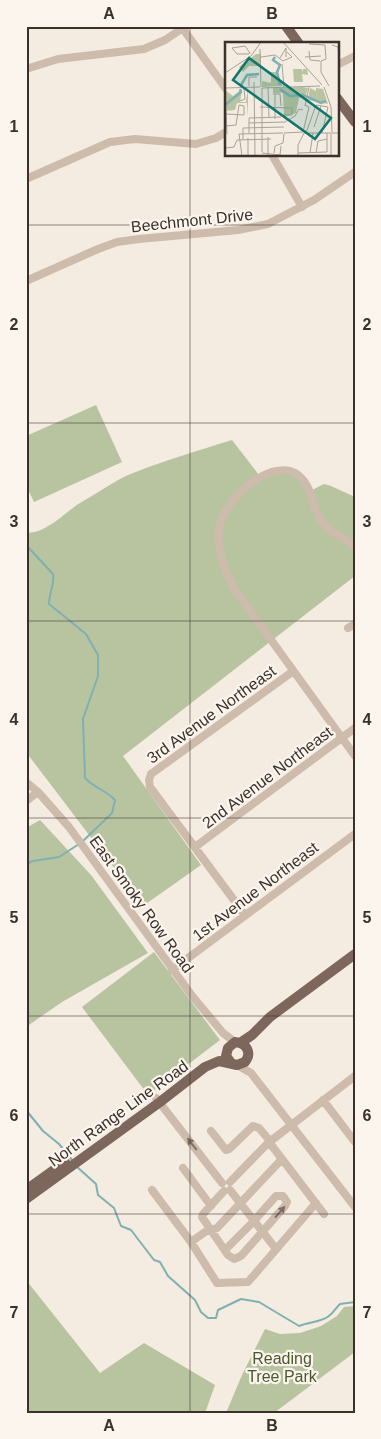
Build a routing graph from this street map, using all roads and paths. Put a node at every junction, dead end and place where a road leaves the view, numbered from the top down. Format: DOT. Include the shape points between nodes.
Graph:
graph roads {
  1 [pos="286,26"];
  2 [pos="183,27"];
  3 [pos="297,42"];
  4 [pos="355,56"];
  5 [pos="338,64"];
  6 [pos="26,69"];
  7 [pos="225,88"];
  8 [pos="338,99"];
  9 [pos="355,122"];
  10 [pos="225,133"];
  11 [pos="273,156"];
  12 [pos="355,172"];
  13 [pos="26,179"];
  14 [pos="302,207"];
  15 [pos="26,281"];
  16 [pos="355,547"];
  17 [pos="292,672"];
  18 [pos="355,728"];
  19 [pos="342,738"];
  20 [pos="355,756"];
  21 [pos="26,774"];
  22 [pos="26,782"];
  23 [pos="38,792"];
  24 [pos="26,801"];
  25 [pos="355,834"];
  26 [pos="195,847"];
  27 [pos="245,915"];
  28 [pos="355,954"];
  29 [pos="172,970"];
  30 [pos="252,1035"];
  31 [pos="232,1046"];
  32 [pos="248,1054"];
  33 [pos="234,1064"];
  34 [pos="251,1073"];
  35 [pos="355,1076"];
  36 [pos="158,1100"];
  37 [pos="323,1100"];
  38 [pos="291,1124"];
  39 [pos="211,1131"];
  40 [pos="270,1141"];
  41 [pos="355,1142"];
  42 [pos="282,1159"];
  43 [pos="183,1168"];
  44 [pos="61,1169"];
  45 [pos="226,1186"];
  46 [pos="26,1190"];
  47 [pos="152,1190"];
  48 [pos="26,1199"];
  49 [pos="316,1203"];
  50 [pos="240,1204"];
  51 [pos="211,1206"];
  52 [pos="355,1207"];
  53 [pos="324,1214"];
  54 [pos="254,1221"];
  55 [pos="212,1231"];
  56 [pos="262,1233"];
  57 [pos="191,1242"];
  58 [pos="276,1249"];
  59 [pos="225,1250"];
  1 -- 3 [label="main road"];
  2 -- 6 [label="street" via="144,49 58,59"];
  2 -- 7 [label="street"];
  4 -- 5 [label="street"];
  8 -- 9 [label="main road"];
  10 -- 13 [label="street" via="196,144 135,139 110,142"];
  11 -- 14 [label="street"];
  12 -- 14 [label="street, Beechmont Drive"];
  14 -- 15 [label="street, Beechmont Drive" via="281,219 256,227 117,242"];
  16 -- 17 [label="street" via="347,539 328,530 319,519 306,483 294,473 276,471 260,478 229,504 220,524 223,568 234,590"];
  17 -- 19 [label="street"];
  17 -- 26 [label="street, 3rd Avenue Northeast" via="151,774 150,788"];
  18 -- 19 [label="street, 2nd Avenue Northeast"];
  19 -- 20 [label="street"];
  19 -- 26 [label="street, 2nd Avenue Northeast"];
  21 -- 23 [label="street, East Smoky Row Road"];
  22 -- 23 [label="street, East Smoky Row Road"];
  23 -- 24 [label="street"];
  23 -- 29 [label="street, East Smoky Row Road" via="69,827"];
  25 -- 27 [label="street, 1st Avenue Northeast"];
  26 -- 27 [label="street"];
  27 -- 29 [label="street, 1st Avenue Northeast"];
  28 -- 30 [label="main road, North Range Line Road" via="263,1022"];
  29 -- 31 [label="street, East Smoky Row Road"];
  30 -- 31 [label="main road, North Range Line Road"];
  30 -- 32 [label="main road, North Range Line Road"];
  31 -- 32 [label="main road" via="245,1045"];
  31 -- 33 [label="main road" via="226,1056"];
  31 -- 36 [label="main road, North Range Line Road" via="202,1064"];
  32 -- 33 [label="main road" via="242,1064"];
  32 -- 34 [label="street"];
  33 -- 34 [label="street"];
  33 -- 36 [label="main road, North Range Line Road" via="219,1062 210,1065"];
  34 -- 38 [label="street"];
  35 -- 37 [label="street"];
  36 -- 44 [label="main road, North Range Line Road"];
  45 -- 36 [label="street, one-way"];
  37 -- 38 [label="street"];
  37 -- 41 [label="street"];
  38 -- 40 [label="street"];
  38 -- 52 [label="street"];
  39 -- 40 [label="street" via="226,1150 254,1126"];
  40 -- 42 [label="street"];
  40 -- 45 [label="street"];
  42 -- 49 [label="street"];
  42 -- 50 [label="street"];
  43 -- 51 [label="street"];
  44 -- 46 [label="main road, North Range Line Road"];
  44 -- 48 [label="main road, North Range Line Road"];
  45 -- 50 [label="street"];
  45 -- 51 [label="street"];
  47 -- 57 [label="street"];
  49 -- 53 [label="street"];
  49 -- 58 [label="street"];
  50 -- 54 [label="street"];
  50 -- 55 [label="street"];
  51 -- 55 [label="street" via="202,1217"];
  54 -- 56 [label="street"];
  56 -- 54 [label="street, one-way" via="285,1206 285,1197 276,1196"];
  54 -- 59 [label="street"];
  55 -- 57 [label="street"];
  55 -- 59 [label="street"];
  56 -- 58 [label="street"];
  56 -- 59 [label="street" via="241,1256 234,1259"];
  57 -- 58 [label="street" via="217,1283 248,1282"];
}
